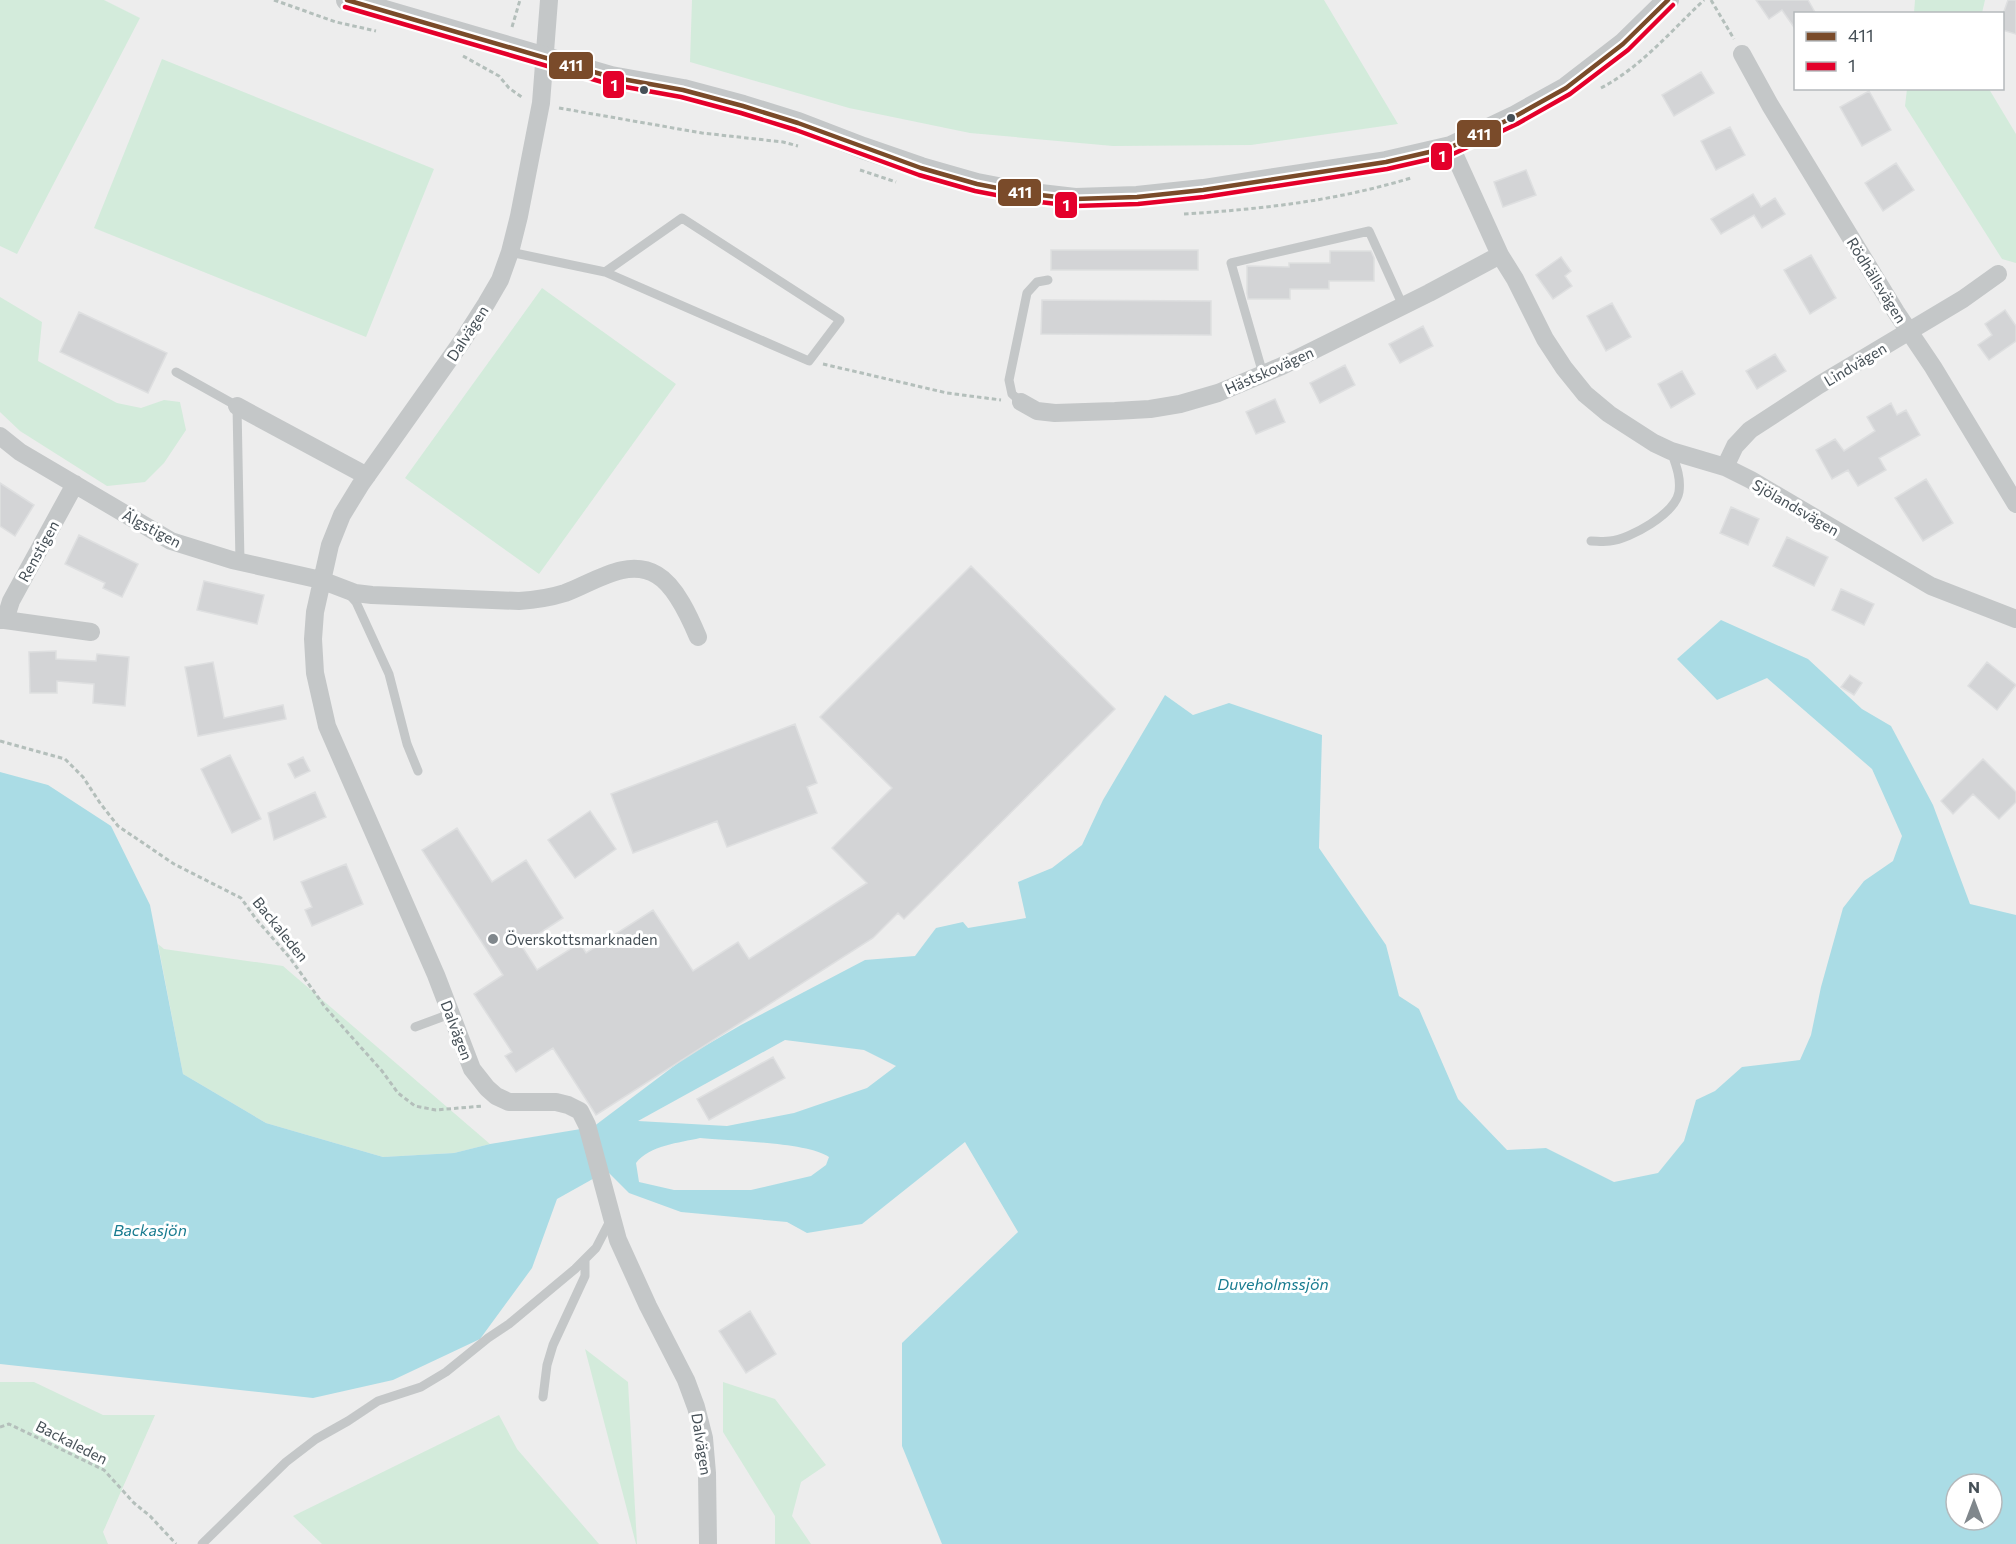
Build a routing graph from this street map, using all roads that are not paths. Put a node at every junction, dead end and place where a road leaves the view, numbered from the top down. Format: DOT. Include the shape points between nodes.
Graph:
graph roads {
  1 [pos="347,0"];
  2 [pos="549,0"];
  3 [pos="1668,0"];
  4 [pos="1742,54"];
  5 [pos="545,57"];
  6 [pos="1451,147"];
  7 [pos="510,252"];
  8 [pos="1500,255"];
  9 [pos="604,272"];
  10 [pos="1998,274"];
  11 [pos="1048,280"];
  12 [pos="1403,306"];
  13 [pos="1909,330"];
  14 [pos="176,372"];
  15 [pos="1263,374"];
  16 [pos="1021,402"];
  17 [pos="237,406"];
  18 [pos="0,436"];
  19 [pos="1671,451"];
  20 [pos="1725,467"];
  21 [pos="367,476"];
  22 [pos="75,484"];
  23 [pos="2016,504"];
  24 [pos="1591,541"];
  25 [pos="240,562"];
  26 [pos="321,580"];
  27 [pos="345,589"];
  28 [pos="2012,614"];
  29 [pos="2,620"];
  30 [pos="91,632"];
  31 [pos="698,637"];
  32 [pos="418,771"];
  33 [pos="450,1014"];
  34 [pos="415,1027"];
  35 [pos="611,1219"];
  36 [pos="585,1259"];
  37 [pos="543,1397"];
  38 [pos="202,1544"];
  39 [pos="708,1544"];
  1 -- 5 [label="street"];
  2 -- 5 [label="street, Dalvägen"];
  3 -- 6 [label="street" via="1623,44 1566,88"];
  4 -- 13 [label="street, Rödhällsvägen"];
  5 -- 6 [label="street" via="611,77 743,106 921,168 1023,194 1075,199 1203,190 1386,162"];
  5 -- 7 [label="street, Dalvägen" via="541,103"];
  6 -- 8 [label="street, Sjölandsvägen"];
  7 -- 9 [label="lane"];
  7 -- 21 [label="street, Dalvägen" via="500,280 469,331"];
  8 -- 12 [label="street, Hästskovägen"];
  8 -- 19 [label="street, Sjölandsvägen" via="1564,369 1609,414"];
  9 -- 9 [label="lane" via="682,218 840,320 809,361"];
  10 -- 13 [label="street, Lindvägen"];
  11 -- 16 [label="lane" via="1037,282 1027,293 1009,380 1012,394"];
  12 -- 15 [label="street, Hästskovägen"];
  12 -- 15 [label="lane" via="1369,231 1231,263"];
  13 -- 20 [label="street, Lindvägen" via="1750,430 1735,446"];
  13 -- 23 [label="street, Rödhällsvägen"];
  14 -- 17 [label="lane"];
  15 -- 16 [label="street, Hästskovägen" via="1218,393 1150,409 1055,413 1037,411"];
  17 -- 21 [label="street"];
  17 -- 25 [label="lane"];
  18 -- 22 [label="street, Älgstigen"];
  19 -- 20 [label="street, Sjölandsvägen"];
  19 -- 24 [label="lane" via="1679,474 1679,494 1669,510 1626,537"];
  20 -- 28 [label="street, Sjölandsvägen" via="1931,586"];
  21 -- 26 [label="street, Dalvägen" via="342,515"];
  22 -- 25 [label="street, Älgstigen" via="171,541"];
  22 -- 29 [label="street, Renstigen"];
  25 -- 26 [label="street, Älgstigen"];
  26 -- 27 [label="street"];
  26 -- 33 [label="street, Dalvägen" via="315,612 315,673 327,726"];
  27 -- 31 [label="street" via="372,595 531,600 566,592 612,573 644,570 659,576 670,588 686,609"];
  27 -- 32 [label="lane" via="356,602 389,674"];
  29 -- 30 [label="street, Renstigen"];
  33 -- 34 [label="lane"];
  33 -- 35 [label="street, Dalvägen" via="472,1069 496,1096 509,1102 555,1102 580,1111"];
  35 -- 36 [label="lane" via="596,1248"];
  35 -- 39 [label="street, Dalvägen" via="633,1276 696,1407 704,1438"];
  36 -- 37 [label="lane" via="585,1276 553,1345"];
  36 -- 38 [label="lane" via="446,1372 421,1386 378,1401 316,1439 286,1462"];
}
